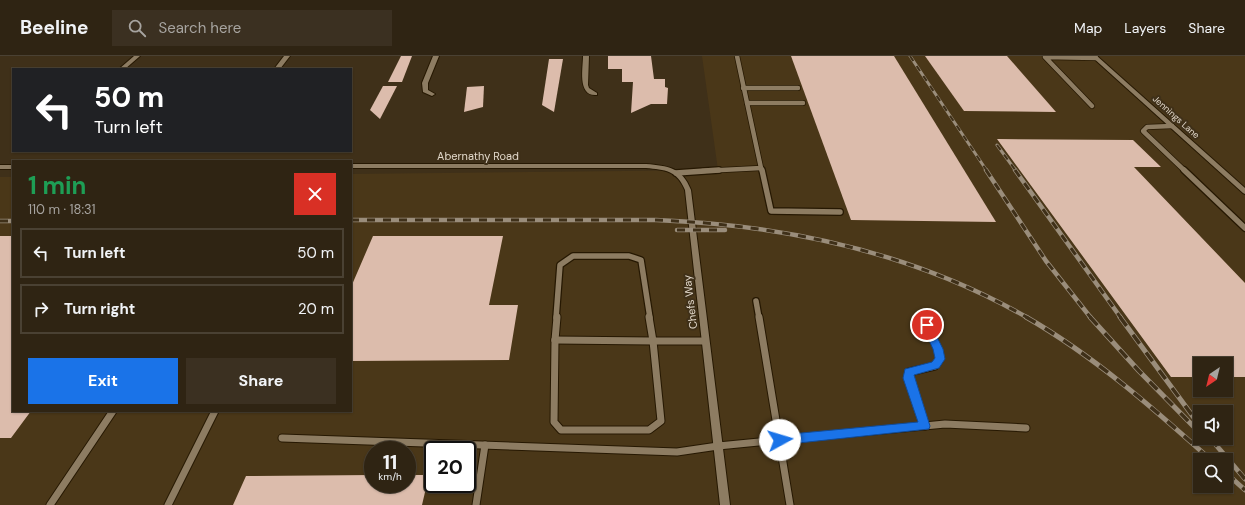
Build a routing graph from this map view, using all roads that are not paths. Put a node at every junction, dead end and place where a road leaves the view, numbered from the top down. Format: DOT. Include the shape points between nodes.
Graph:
graph roads {
  1 [pos="137,56"];
  2 [pos="287,56"];
  3 [pos="436,56"];
  4 [pos="586,56"];
  5 [pos="737,56"];
  6 [pos="1045,56"];
  7 [pos="1095,57"];
  8 [pos="123,68"];
  9 [pos="278,68"];
  10 [pos="743,88"];
  11 [pos="798,88"];
  12 [pos="432,94"];
  13 [pos="595,94"];
  14 [pos="747,103"];
  15 [pos="803,103"];
  16 [pos="1092,106"];
  17 [pos="1172,126"];
  18 [pos="352,166"];
  19 [pos="0,167"];
  20 [pos="12,167"];
  21 [pos="761,168"];
  22 [pos="676,173"];
  23 [pos="1245,192"];
  24 [pos="840,212"];
  25 [pos="1245,228"];
  26 [pos="756,301"];
  27 [pos="921,314"];
  28 [pos="555,340"];
  29 [pos="653,341"];
  30 [pos="705,341"];
  31 [pos="112,412"];
  32 [pos="214,412"];
  33 [pos="925,426"];
  34 [pos="1026,428"];
  35 [pos="282,438"];
  36 [pos="780,440"];
  37 [pos="485,445"];
  38 [pos="718,446"];
  39 [pos="50,505"];
  40 [pos="168,505"];
  41 [pos="476,505"];
  42 [pos="725,505"];
  43 [pos="790,505"];
  1 -- 8 [label="street"];
  2 -- 9 [label="street"];
  3 -- 12 [label="street" via="425,83 425,91"];
  4 -- 13 [label="street" via="585,85"];
  5 -- 10 [label="lane"];
  6 -- 7 [label="lane"];
  6 -- 16 [label="lane"];
  7 -- 17 [label="street, Jennings Lane"];
  10 -- 11 [label="lane"];
  10 -- 14 [label="lane"];
  14 -- 15 [label="lane"];
  14 -- 21 [label="lane"];
  17 -- 23 [label="street, Jennings Lane"];
  17 -- 25 [label="lane" via="1147,127 1143,131"];
  18 -- 22 [label="street, Abernathy Road" via="655,166"];
  19 -- 20 [label="street"];
  21 -- 22 [label="lane"];
  21 -- 24 [label="lane" via="770,211"];
  22 -- 30 [label="street, Chefs Way" via="684,180 688,190"];
  26 -- 36 [label="lane"];
  27 -- 33 [label="lane" via="938,349 940,359 935,366 909,372 908,378"];
  28 -- 29 [label="lane"];
  28 -- 29 [label="lane" via="560,265 573,256 629,256 641,260"];
  28 -- 29 [label="lane" via="554,422 561,430 649,430 661,421"];
  29 -- 30 [label="lane"];
  30 -- 38 [label="street, Chefs Way"];
  31 -- 39 [label="lane"];
  32 -- 40 [label="lane"];
  33 -- 34 [label="lane" via="945,424"];
  33 -- 36 [label="lane"];
  35 -- 37 [label="lane"];
  36 -- 38 [label="lane"];
  36 -- 43 [label="lane"];
  37 -- 38 [label="lane" via="677,452"];
  37 -- 41 [label="lane"];
  38 -- 42 [label="street, Chefs Way"];
}
